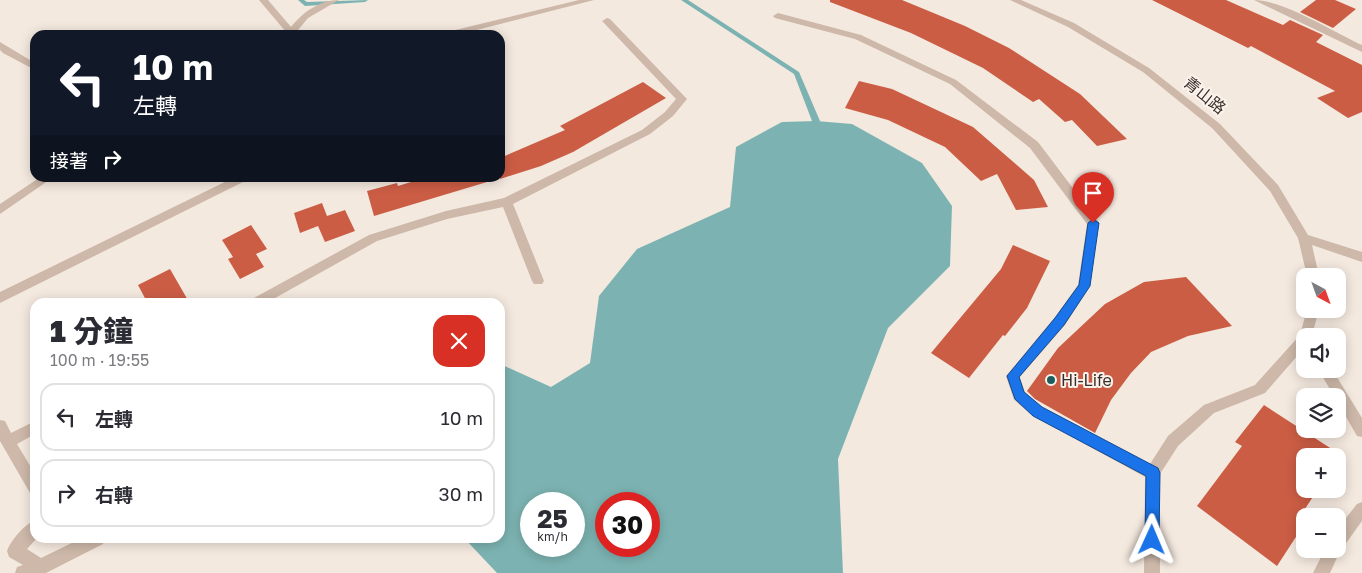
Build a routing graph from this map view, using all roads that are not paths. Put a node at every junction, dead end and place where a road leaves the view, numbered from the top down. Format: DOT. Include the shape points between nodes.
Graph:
graph roads {
  1 [pos="263,0"];
  2 [pos="335,0"];
  3 [pos="590,0"];
  4 [pos="1014,0"];
  5 [pos="1258,0"];
  6 [pos="778,16"];
  7 [pos="607,21"];
  8 [pos="288,30"];
  9 [pos="293,30"];
  10 [pos="466,30"];
  11 [pos="0,45"];
  12 [pos="1362,49"];
  13 [pos="30,64"];
  14 [pos="38,182"];
  15 [pos="233,182"];
  16 [pos="507,202"];
  17 [pos="0,210"];
  18 [pos="1304,238"];
  19 [pos="1362,257"];
  20 [pos="1312,268"];
  21 [pos="538,281"];
  22 [pos="0,298"];
  23 [pos="265,298"];
  24 [pos="1296,347"];
  25 [pos="1330,378"];
  26 [pos="0,426"];
  27 [pos="30,430"];
  28 [pos="1362,431"];
  29 [pos="8,442"];
  30 [pos="1153,473"];
  31 [pos="30,479"];
  32 [pos="1362,509"];
  33 [pos="1346,530"];
  34 [pos="30,534"];
  35 [pos="87,543"];
  36 [pos="1328,558"];
  37 [pos="41,567"];
  38 [pos="23,573"];
  39 [pos="1152,573"];
  40 [pos="1321,573"];
  1 -- 8 [label="street"];
  2 -- 9 [label="street" via="305,16"];
  3 -- 10 [label="street"];
  4 -- 18 [label="street, 青山路" via="1071,24 1146,70 1216,126 1274,188"];
  5 -- 12 [label="street"];
  6 -- 30 [label="street" via="858,37 952,82 1034,145 1093,223 1084,286 1060,322 1013,376 1019,396 1038,412"];
  7 -- 16 [label="street" via="682,99 670,114 646,132"];
  11 -- 13 [label="street"];
  14 -- 17 [label="street"];
  15 -- 22 [label="street"];
  16 -- 21 [label="street"];
  16 -- 23 [label="street" via="446,215 373,238"];
  18 -- 19 [label="street"];
  18 -- 20 [label="street, 青山路"];
  24 -- 30 [label="street" via="1260,389 1209,409 1173,441"];
  25 -- 28 [label="street"];
  26 -- 29 [label="street"];
  27 -- 29 [label="street"];
  29 -- 31 [label="street"];
  30 -- 39 [label="street"];
  32 -- 33 [label="street"];
  34 -- 37 [label="street" via="15,551"];
  35 -- 37 [label="street"];
  36 -- 40 [label="street"];
  37 -- 38 [label="street"];
}
